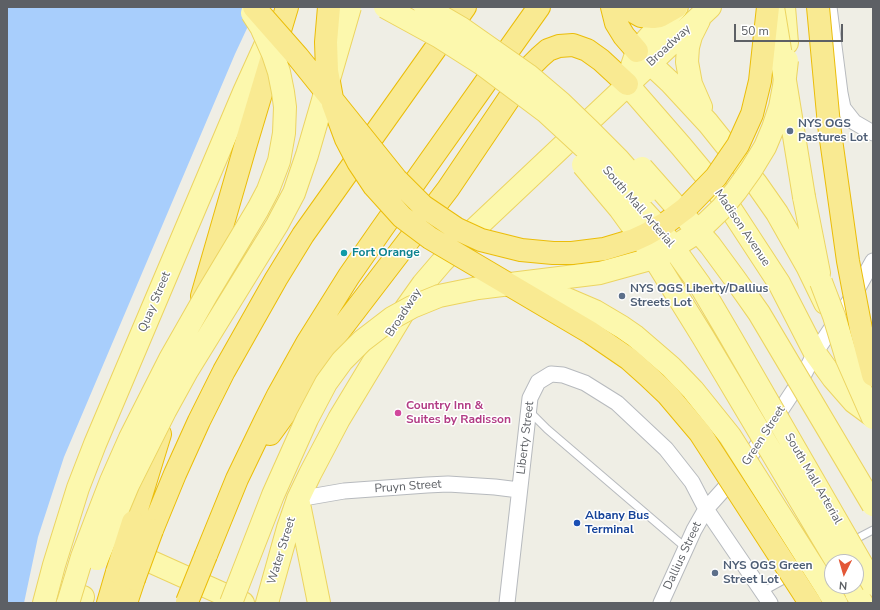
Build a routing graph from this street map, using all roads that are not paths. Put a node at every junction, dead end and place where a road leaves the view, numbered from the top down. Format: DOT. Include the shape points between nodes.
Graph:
graph roads {
  1 [pos="248,7"];
  2 [pos="254,7"];
  3 [pos="284,7"];
  4 [pos="287,7"];
  5 [pos="329,7"];
  6 [pos="350,7"];
  7 [pos="385,7"];
  8 [pos="425,7"];
  9 [pos="465,7"];
  10 [pos="539,7"];
  11 [pos="612,7"];
  12 [pos="625,7"];
  13 [pos="677,7"];
  14 [pos="768,7"];
  15 [pos="773,7"];
  16 [pos="784,7"];
  17 [pos="818,7"];
  18 [pos="830,7"];
  19 [pos="708,9"];
  20 [pos="644,57"];
  21 [pos="627,84"];
  22 [pos="527,86"];
  23 [pos="708,123"];
  24 [pos="873,133"];
  25 [pos="872,266"];
  26 [pos="478,288"];
  27 [pos="835,322"];
  28 [pos="815,353"];
  29 [pos="873,365"];
  30 [pos="873,375"];
  31 [pos="529,411"];
  32 [pos="873,417"];
  33 [pos="237,479"];
  34 [pos="519,490"];
  35 [pos="298,499"];
  36 [pos="873,505"];
  37 [pos="706,509"];
  38 [pos="67,525"];
  39 [pos="143,526"];
  40 [pos="873,530"];
  41 [pos="686,548"];
  42 [pos="833,554"];
  43 [pos="873,556"];
  44 [pos="824,558"];
  45 [pos="126,575"];
  46 [pos="873,584"];
  47 [pos="857,594"];
  48 [pos="766,597"];
  49 [pos="44,603"];
  50 [pos="68,603"];
  51 [pos="80,603"];
  52 [pos="108,603"];
  53 [pos="126,603"];
  54 [pos="186,603"];
  55 [pos="231,603"];
  56 [pos="243,603"];
  57 [pos="267,603"];
  58 [pos="319,603"];
  59 [pos="507,603"];
  60 [pos="661,603"];
  61 [pos="810,603"];
  62 [pos="836,603"];
  63 [pos="862,603"];
  1 -- 50 [label="main road, bridge" via="268,40 283,92 284,133 275,175 170,360 130,438 82,557"];
  2 -- 14 [label="highway, bridge" via="298,57 396,179 423,206 457,229 481,240 514,249 553,253 604,249 647,234 686,208 716,177 738,145 752,114 760,80"];
  3 -- 38 [label="main road, Quay Street" via="244,92 95,444"];
  4 -- 39 [label="highway" via="193,327"];
  5 -- 61 [label="highway, bridge" via="326,56 334,104 352,151 379,192 402,217 430,238 591,333 629,359 667,394 700,433"];
  6 -- 51 [label="main road, bridge" via="294,193 187,371 147,445 110,526"];
  7 -- 22 [label="main road, South Mall Arterial, bridge" via="415,22 482,64"];
  8 -- 22 [label="main road, South Mall Arterial, bridge" via="461,28"];
  9 -- 39 [label="highway" via="303,235 224,371 175,474"];
  10 -- 33 [label="highway" via="349,276 278,395"];
  11 -- 20 [label="highway" via="616,22 624,36"];
  12 -- 13 [label="highway" via="641,16 653,18"];
  13 -- 20 [label="main road, Broadway" via="651,35"];
  15 -- 32 [label="main road, bridge" via="807,216 821,282 847,359"];
  16 -- 26 [label="main road, bridge" via="788,42 786,72 780,107 773,128 752,170 707,224 666,252 628,266 587,276"];
  17 -- 30 [label="highway, bridge" via="829,125 848,261"];
  18 -- 24 [label="street" via="843,108 854,122"];
  19 -- 20 [label="main road, Broadway"];
  19 -- 23 [label="main road" via="692,36 687,62 690,84"];
  20 -- 21 [label="main road, Broadway" via="631,67"];
  20 -- 23 [label="main road"];
  21 -- 28 [label="main road, Madison Avenue" via="730,208 779,283"];
  21 -- 33 [label="highway" via="601,60 573,45 548,50 531,66 448,189 337,334 299,394"];
  21 -- 35 [label="main road, Broadway" via="463,240 423,284 339,419"];
  22 -- 36 [label="main road, bridge" via="564,99 596,123 621,146 710,245 759,313"];
  22 -- 42 [label="main road, bridge" via="543,123 594,178 646,245"];
  22 -- 43 [label="main road, South Mall Arterial, bridge" via="561,103 618,159 696,257 739,325"];
  22 -- 46 [label="main road, South Mall Arterial, bridge" via="551,116 585,148 674,247 700,285"];
  23 -- 27 [label="main road" via="777,213"];
  25 -- 27 [label="street, Green Street"];
  26 -- 55 [label="main road, bridge" via="439,296 405,311 371,333 342,361 326,383 307,419 273,495"];
  26 -- 62 [label="main road, bridge" via="524,289 567,299 608,318 648,346 693,390 730,436"];
  27 -- 28 [label="street, Green Street"];
  27 -- 29 [label="main road"];
  28 -- 32 [label="main road, Madison Avenue" via="854,402"];
  28 -- 37 [label="street, Green Street" via="802,378 742,470"];
  31 -- 34 [label="street, Liberty Street"];
  31 -- 37 [label="street, Liberty Street" via="530,398 538,382 551,374 563,375 585,383 617,404 666,449 692,482"];
  31 -- 41 [label="lane"];
  33 -- 54 [label="highway, bridge"];
  34 -- 35 [label="street, Pruyn Street" via="448,484 344,491"];
  34 -- 59 [label="street, Liberty Street"];
  35 -- 57 [label="main road, Water Street" via="278,559"];
  35 -- 58 [label="main road"];
  37 -- 41 [label="street, Dallius Street"];
  37 -- 48 [label="street"];
  38 -- 49 [label="main road, Quay Street"];
  38 -- 56 [label="main road"];
  39 -- 45 [label="highway, bridge"];
  40 -- 42 [label="lane"];
  41 -- 60 [label="street, Dallius Street"];
  44 -- 48 [label="lane" via="802,569"];
  45 -- 52 [label="highway"];
  45 -- 53 [label="highway"];
  47 -- 63 [label="main road"];
}
